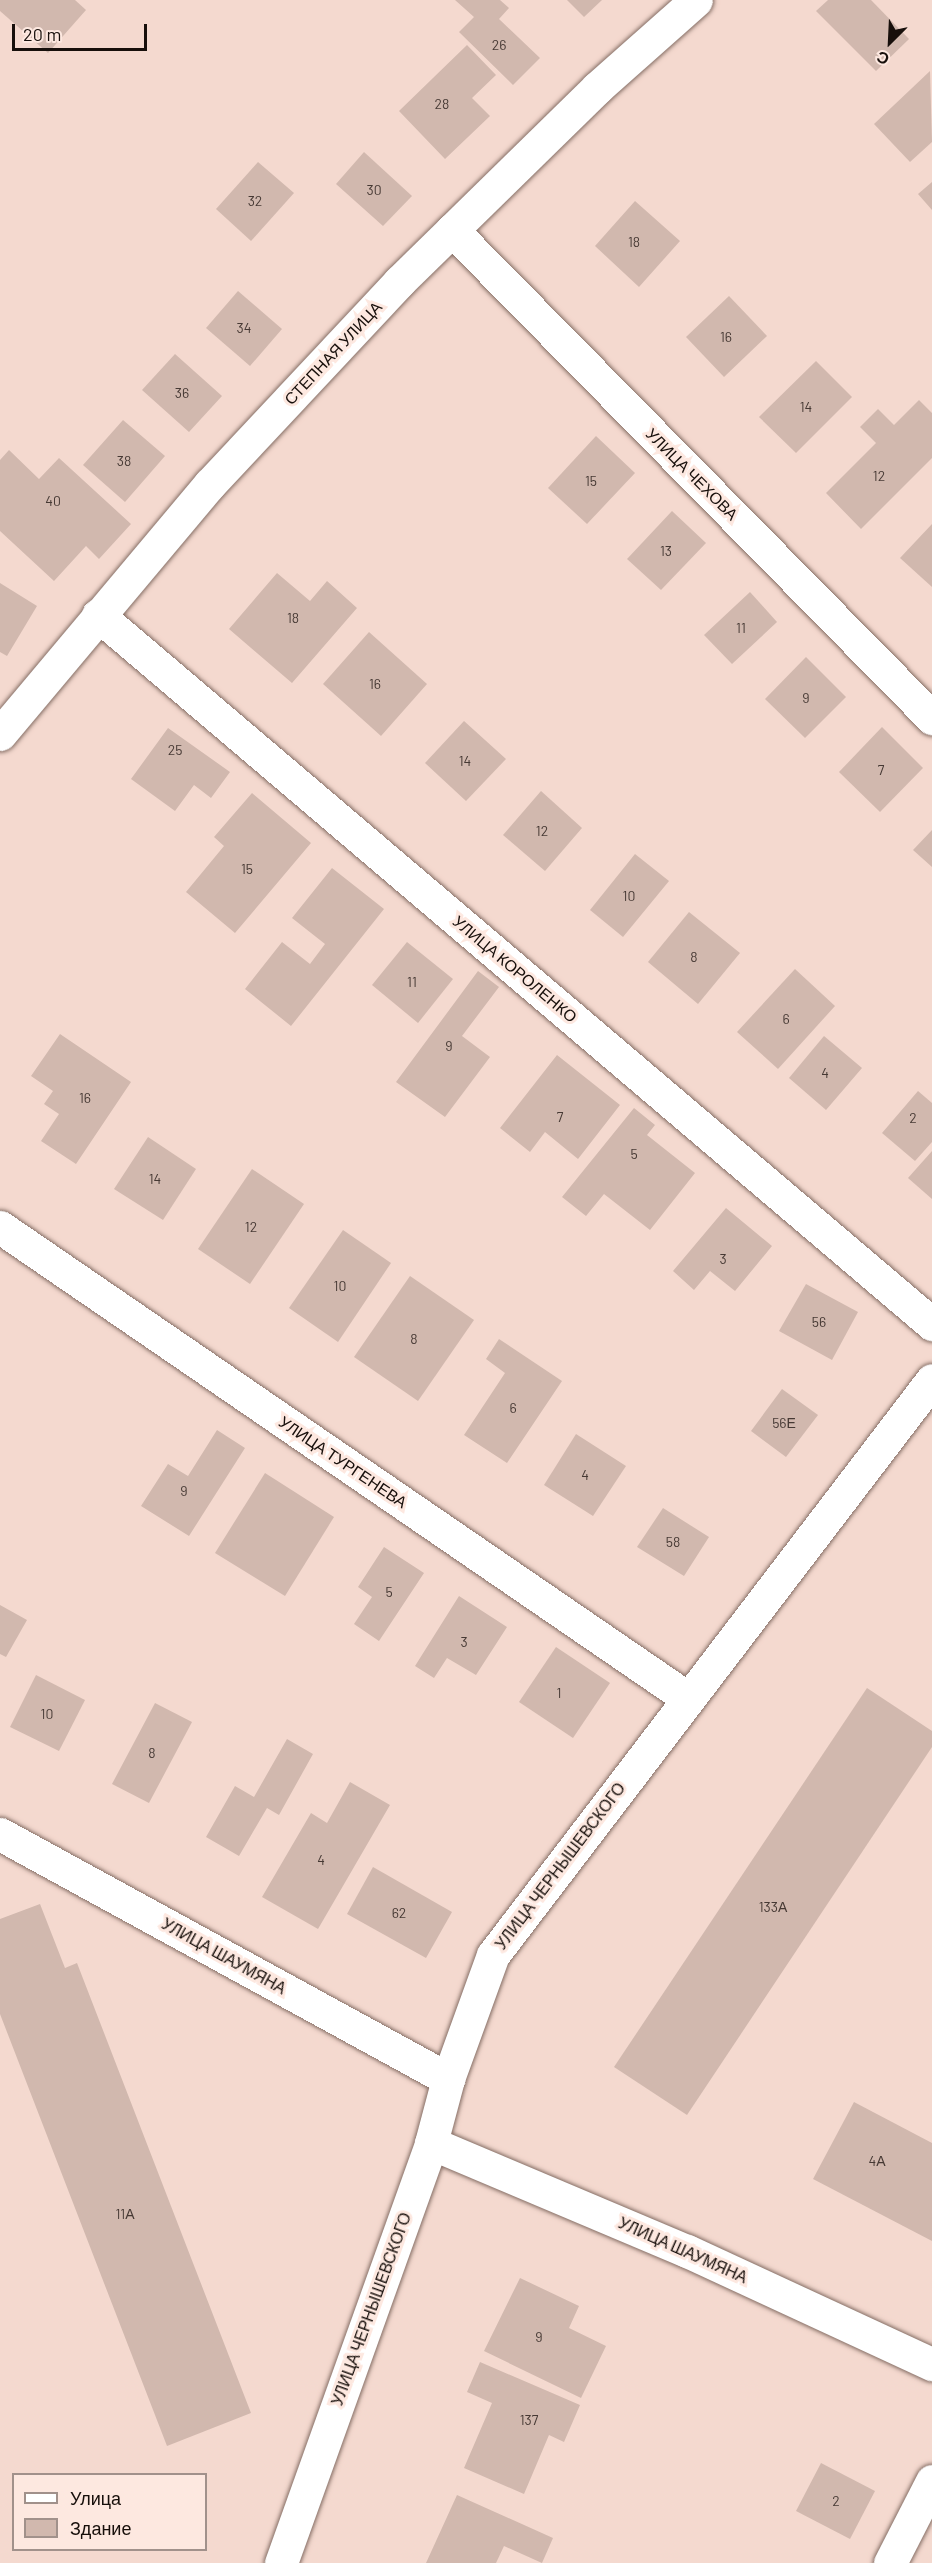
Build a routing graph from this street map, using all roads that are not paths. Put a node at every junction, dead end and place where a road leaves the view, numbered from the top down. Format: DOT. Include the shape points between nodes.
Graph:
graph roads {
  1 [pos="696,0"];
  2 [pos="452,230"];
  3 [pos="98,615"];
  4 [pos="932,718"];
  5 [pos="0,734"];
  6 [pos="0,1227"];
  7 [pos="932,1324"];
  8 [pos="932,1380"];
  9 [pos="686,1697"];
  10 [pos="0,1834"];
  11 [pos="448,2079"];
  12 [pos="431,2143"];
  13 [pos="932,2364"];
  14 [pos="932,2481"];
  15 [pos="281,2563"];
  16 [pos="890,2563"];
  1 -- 2 [label="street, СТЕПНАЯ УЛИЦА" via="597,88"];
  2 -- 3 [label="street, СТЕПНАЯ УЛИЦА" via="210,484"];
  2 -- 4 [label="street, УЛИЦА ЧЕХОВА"];
  3 -- 5 [label="street, СТЕПНАЯ УЛИЦА"];
  3 -- 7 [label="street, УЛИЦА КОРОЛЕНКО"];
  6 -- 9 [label="street, УЛИЦА ТУРГЕНЕВА"];
  8 -- 9 [label="street, УЛИЦА ЧЕРНЫШЕВСКОГО" via="829,1519"];
  9 -- 11 [label="street, УЛИЦА ЧЕРНЫШЕВСКОГО" via="493,1954"];
  10 -- 11 [label="street, УЛИЦА ШАУМЯНА"];
  11 -- 12 [label="street, УЛИЦА ЧЕРНЫШЕВСКОГО"];
  12 -- 13 [label="street, УЛИЦА ШАУМЯНА" via="687,2251"];
  12 -- 15 [label="street, УЛИЦА ЧЕРНЫШЕВСКОГО"];
  14 -- 16 [label="street"];
}
